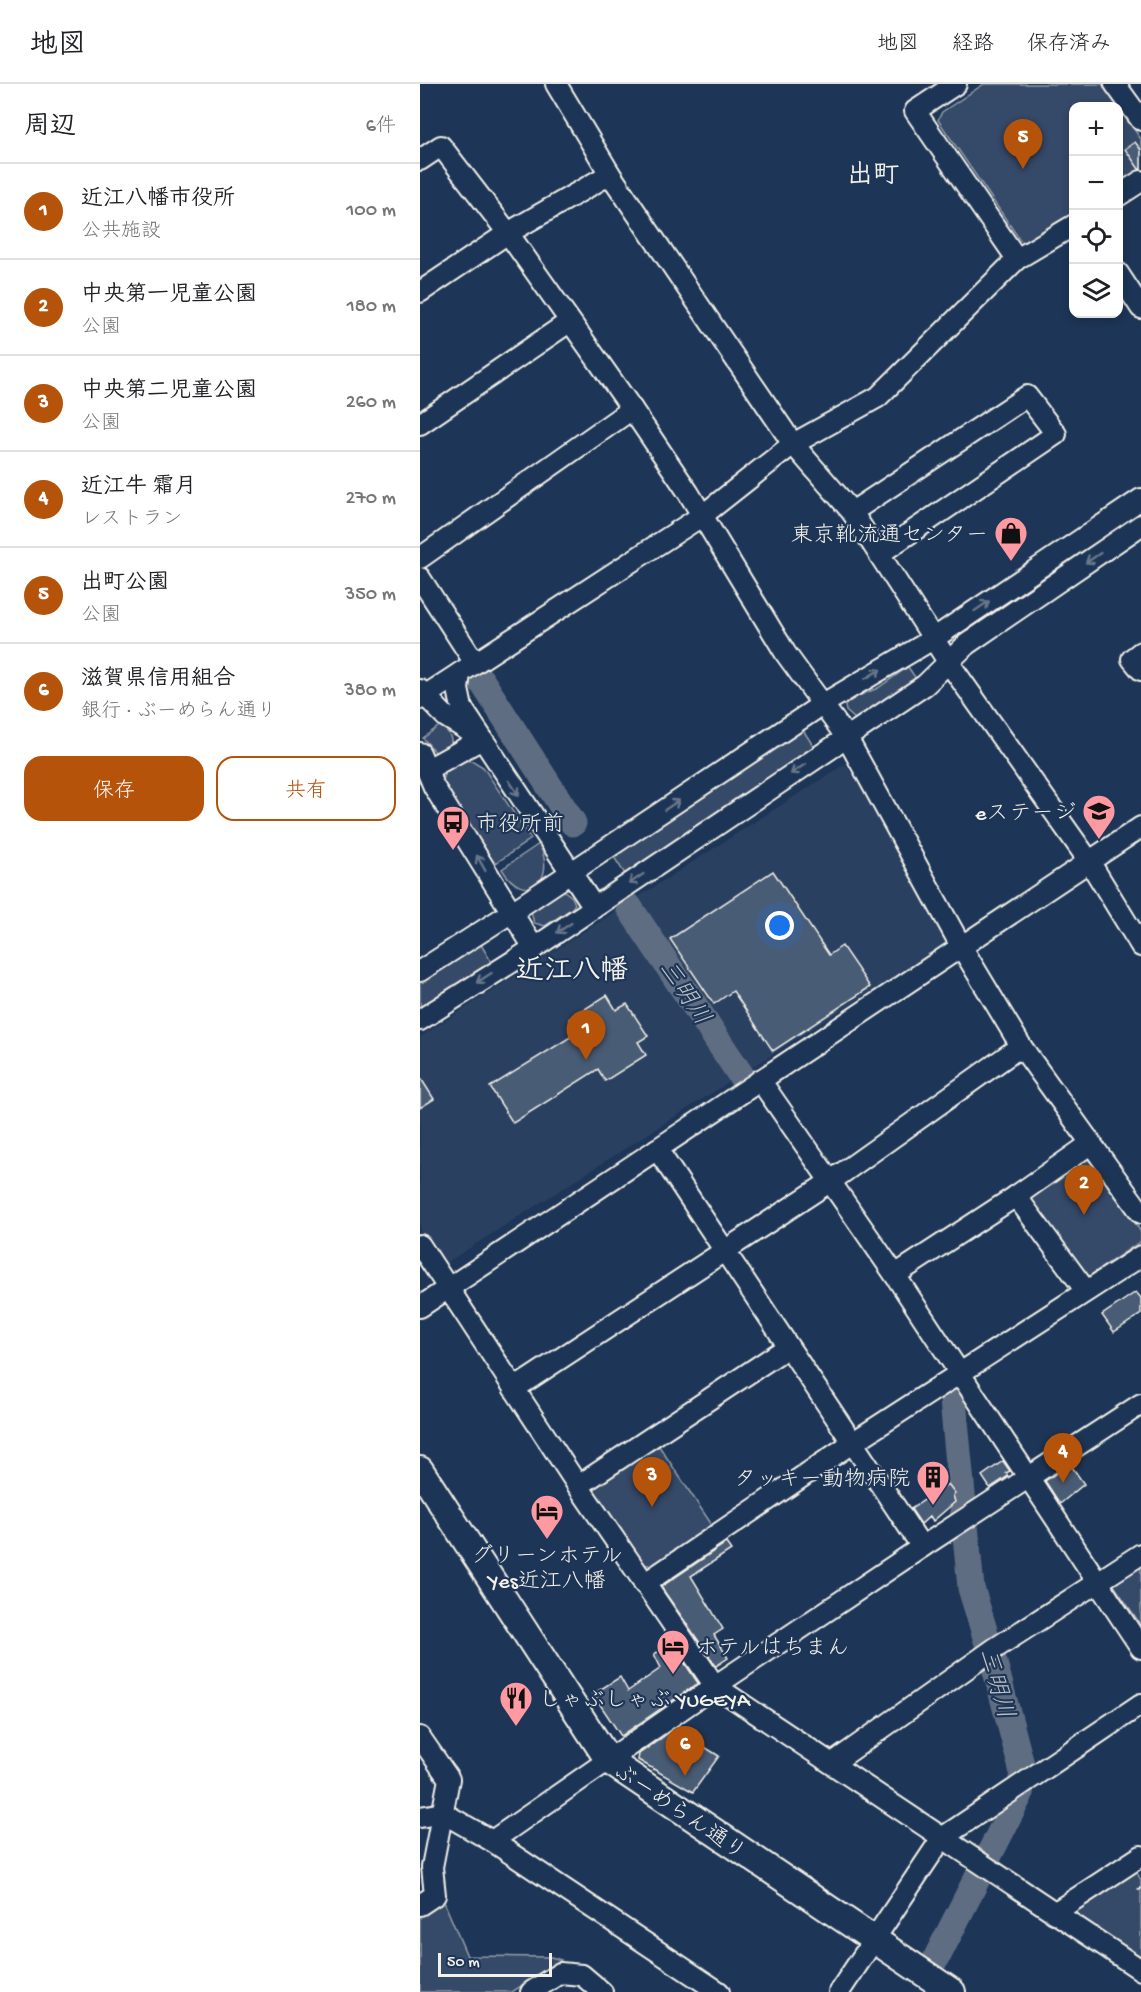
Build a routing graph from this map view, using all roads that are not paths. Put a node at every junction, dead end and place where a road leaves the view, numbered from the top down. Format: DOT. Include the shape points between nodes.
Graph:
graph roads {
  1 [pos="556,84"];
  2 [pos="956,84"];
  3 [pos="1115,84"];
  4 [pos="1135,97"];
  5 [pos="1141,120"];
  6 [pos="420,160"];
  7 [pos="610,174"];
  8 [pos="1141,181"];
  9 [pos="1123,193"];
  10 [pos="1069,228"];
  11 [pos="508,233"];
  12 [pos="1017,259"];
  13 [pos="1123,279"];
  14 [pos="420,292"];
  15 [pos="1141,308"];
  16 [pos="569,322"];
  17 [pos="632,408"];
  18 [pos="420,424"];
  19 [pos="793,444"];
  20 [pos="1141,500"];
  21 [pos="852,512"];
  22 [pos="703,515"];
  23 [pos="1141,525"];
  24 [pos="879,554"];
  25 [pos="420,558"];
  26 [pos="420,578"];
  27 [pos="933,639"];
  28 [pos="1141,652"];
  29 [pos="949,663"];
  30 [pos="468,668"];
  31 [pos="1141,670"];
  32 [pos="422,695"];
  33 [pos="824,704"];
  34 [pos="847,738"];
  35 [pos="482,739"];
  36 [pos="424,761"];
  37 [pos="1141,827"];
  38 [pos="1089,861"];
  39 [pos="572,873"];
  40 [pos="594,908"];
  41 [pos="512,912"];
  42 [pos="961,946"];
  43 [pos="1141,946"];
  44 [pos="534,948"];
  45 [pos="420,971"];
  46 [pos="420,1020"];
  47 [pos="1021,1046"];
  48 [pos="760,1080"];
  49 [pos="1090,1143"];
  50 [pos="657,1149"];
  51 [pos="831,1181"];
  52 [pos="1016,1196"];
  53 [pos="1141,1213"];
  54 [pos="420,1245"];
  55 [pos="725,1251"];
  56 [pos="1141,1256"];
  57 [pos="895,1275"];
  58 [pos="449,1288"];
  59 [pos="1086,1291"];
  60 [pos="420,1307"];
  61 [pos="788,1347"];
  62 [pos="960,1373"];
  63 [pos="514,1389"];
  64 [pos="1141,1404"];
  65 [pos="852,1443"];
  66 [pos="420,1470"];
  67 [pos="1027,1477"];
  68 [pos="578,1486"];
  69 [pos="922,1547"];
  70 [pos="1141,1554"];
  71 [pos="1096,1582"];
  72 [pos="644,1584"];
  73 [pos="1141,1648"];
  74 [pos="715,1686"];
  75 [pos="1141,1704"];
  76 [pos="421,1740"];
  77 [pos="609,1761"];
  78 [pos="833,1763"];
  79 [pos="443,1813"];
  80 [pos="420,1816"];
  81 [pos="942,1838"];
  82 [pos="492,1841"];
  83 [pos="1139,1874"];
  84 [pos="420,1905"];
  85 [pos="1053,1913"];
  86 [pos="873,1940"];
  87 [pos="1141,1970"];
  88 [pos="531,1992"];
  89 [pos="602,1992"];
  90 [pos="719,1992"];
  91 [pos="839,1992"];
  92 [pos="952,1992"];
  1 -- 7 [label="street"];
  2 -- 12 [label="street" via="915,111"];
  3 -- 4 [label="street"];
  4 -- 5 [label="street"];
  6 -- 11 [label="street" via="441,146"];
  7 -- 11 [label="street"];
  7 -- 19 [label="street"];
  8 -- 9 [label="street"];
  10 -- 12 [label="street"];
  11 -- 14 [label="street"];
  11 -- 16 [label="street"];
  12 -- 19 [label="street" via="878,397"];
  13 -- 15 [label="street"];
  16 -- 17 [label="street"];
  16 -- 18 [label="street"];
  17 -- 22 [label="street"];
  17 -- 25 [label="street"];
  19 -- 21 [label="street"];
  19 -- 22 [label="street"];
  27 -- 20 [label="street, one-way"];
  21 -- 24 [label="street"];
  21 -- 24 [label="street" via="1027,396 1056,434"];
  22 -- 30 [label="street"];
  22 -- 33 [label="street" via="786,654"];
  23 -- 29 [label="street, one-way" via="967,644"];
  24 -- 27 [label="street"];
  26 -- 30 [label="street"];
  27 -- 29 [label="street"];
  33 -- 27 [label="street, one-way"];
  28 -- 31 [label="street" via="1132,659"];
  29 -- 34 [label="street" via="925,685"];
  29 -- 38 [label="street"];
  30 -- 32 [label="street"];
  30 -- 35 [label="street" via="458,689 462,708"];
  32 -- 35 [label="street" via="446,717"];
  33 -- 34 [label="street"];
  39 -- 33 [label="street, one-way"];
  34 -- 40 [label="street, one-way"];
  34 -- 42 [label="street"];
  35 -- 36 [label="street"];
  35 -- 39 [label="street, one-way"];
  41 -- 36 [label="street, one-way" via="434,787"];
  37 -- 38 [label="street"];
  38 -- 42 [label="street"];
  38 -- 43 [label="street"];
  39 -- 40 [label="street"];
  39 -- 41 [label="street"];
  40 -- 44 [label="street, one-way"];
  41 -- 44 [label="street"];
  41 -- 45 [label="street"];
  42 -- 47 [label="street"];
  42 -- 48 [label="street"];
  44 -- 46 [label="street, one-way"];
  47 -- 49 [label="street"];
  47 -- 51 [label="street"];
  48 -- 50 [label="street"];
  48 -- 51 [label="street"];
  49 -- 52 [label="street"];
  49 -- 53 [label="street"];
  50 -- 55 [label="street"];
  50 -- 58 [label="street"];
  51 -- 55 [label="street"];
  51 -- 57 [label="street"];
  52 -- 57 [label="street"];
  52 -- 59 [label="street"];
  54 -- 58 [label="street"];
  55 -- 61 [label="street"];
  55 -- 63 [label="street"];
  56 -- 59 [label="street"];
  57 -- 62 [label="street"];
  58 -- 60 [label="street"];
  58 -- 63 [label="street"];
  59 -- 62 [label="street"];
  61 -- 65 [label="street"];
  61 -- 68 [label="street"];
  62 -- 65 [label="street"];
  62 -- 67 [label="street"];
  63 -- 68 [label="street"];
  64 -- 67 [label="street"];
  65 -- 69 [label="street"];
  65 -- 72 [label="street"];
  66 -- 77 [label="main road, ぶーめらん通り"];
  67 -- 69 [label="street"];
  67 -- 71 [label="street"];
  68 -- 72 [label="street"];
  69 -- 74 [label="street"];
  70 -- 71 [label="street"];
  71 -- 73 [label="street"];
  71 -- 78 [label="street"];
  72 -- 74 [label="street"];
  74 -- 77 [label="street"];
  74 -- 78 [label="street"];
  75 -- 81 [label="street"];
  76 -- 79 [label="street" via="449,1779"];
  77 -- 82 [label="street"];
  77 -- 86 [label="main road, ぶーめらん通り"];
  78 -- 81 [label="street"];
  79 -- 80 [label="street"];
  79 -- 82 [label="street"];
  79 -- 84 [label="street" via="432,1867 435,1895"];
  81 -- 85 [label="street"];
  81 -- 86 [label="street"];
  82 -- 90 [label="street"];
  83 -- 85 [label="street"];
  85 -- 87 [label="street"];
  86 -- 91 [label="street"];
  86 -- 92 [label="main road, ぶーめらん通り"];
  88 -- 89 [label="street" via="560,1973 582,1975"];
}
